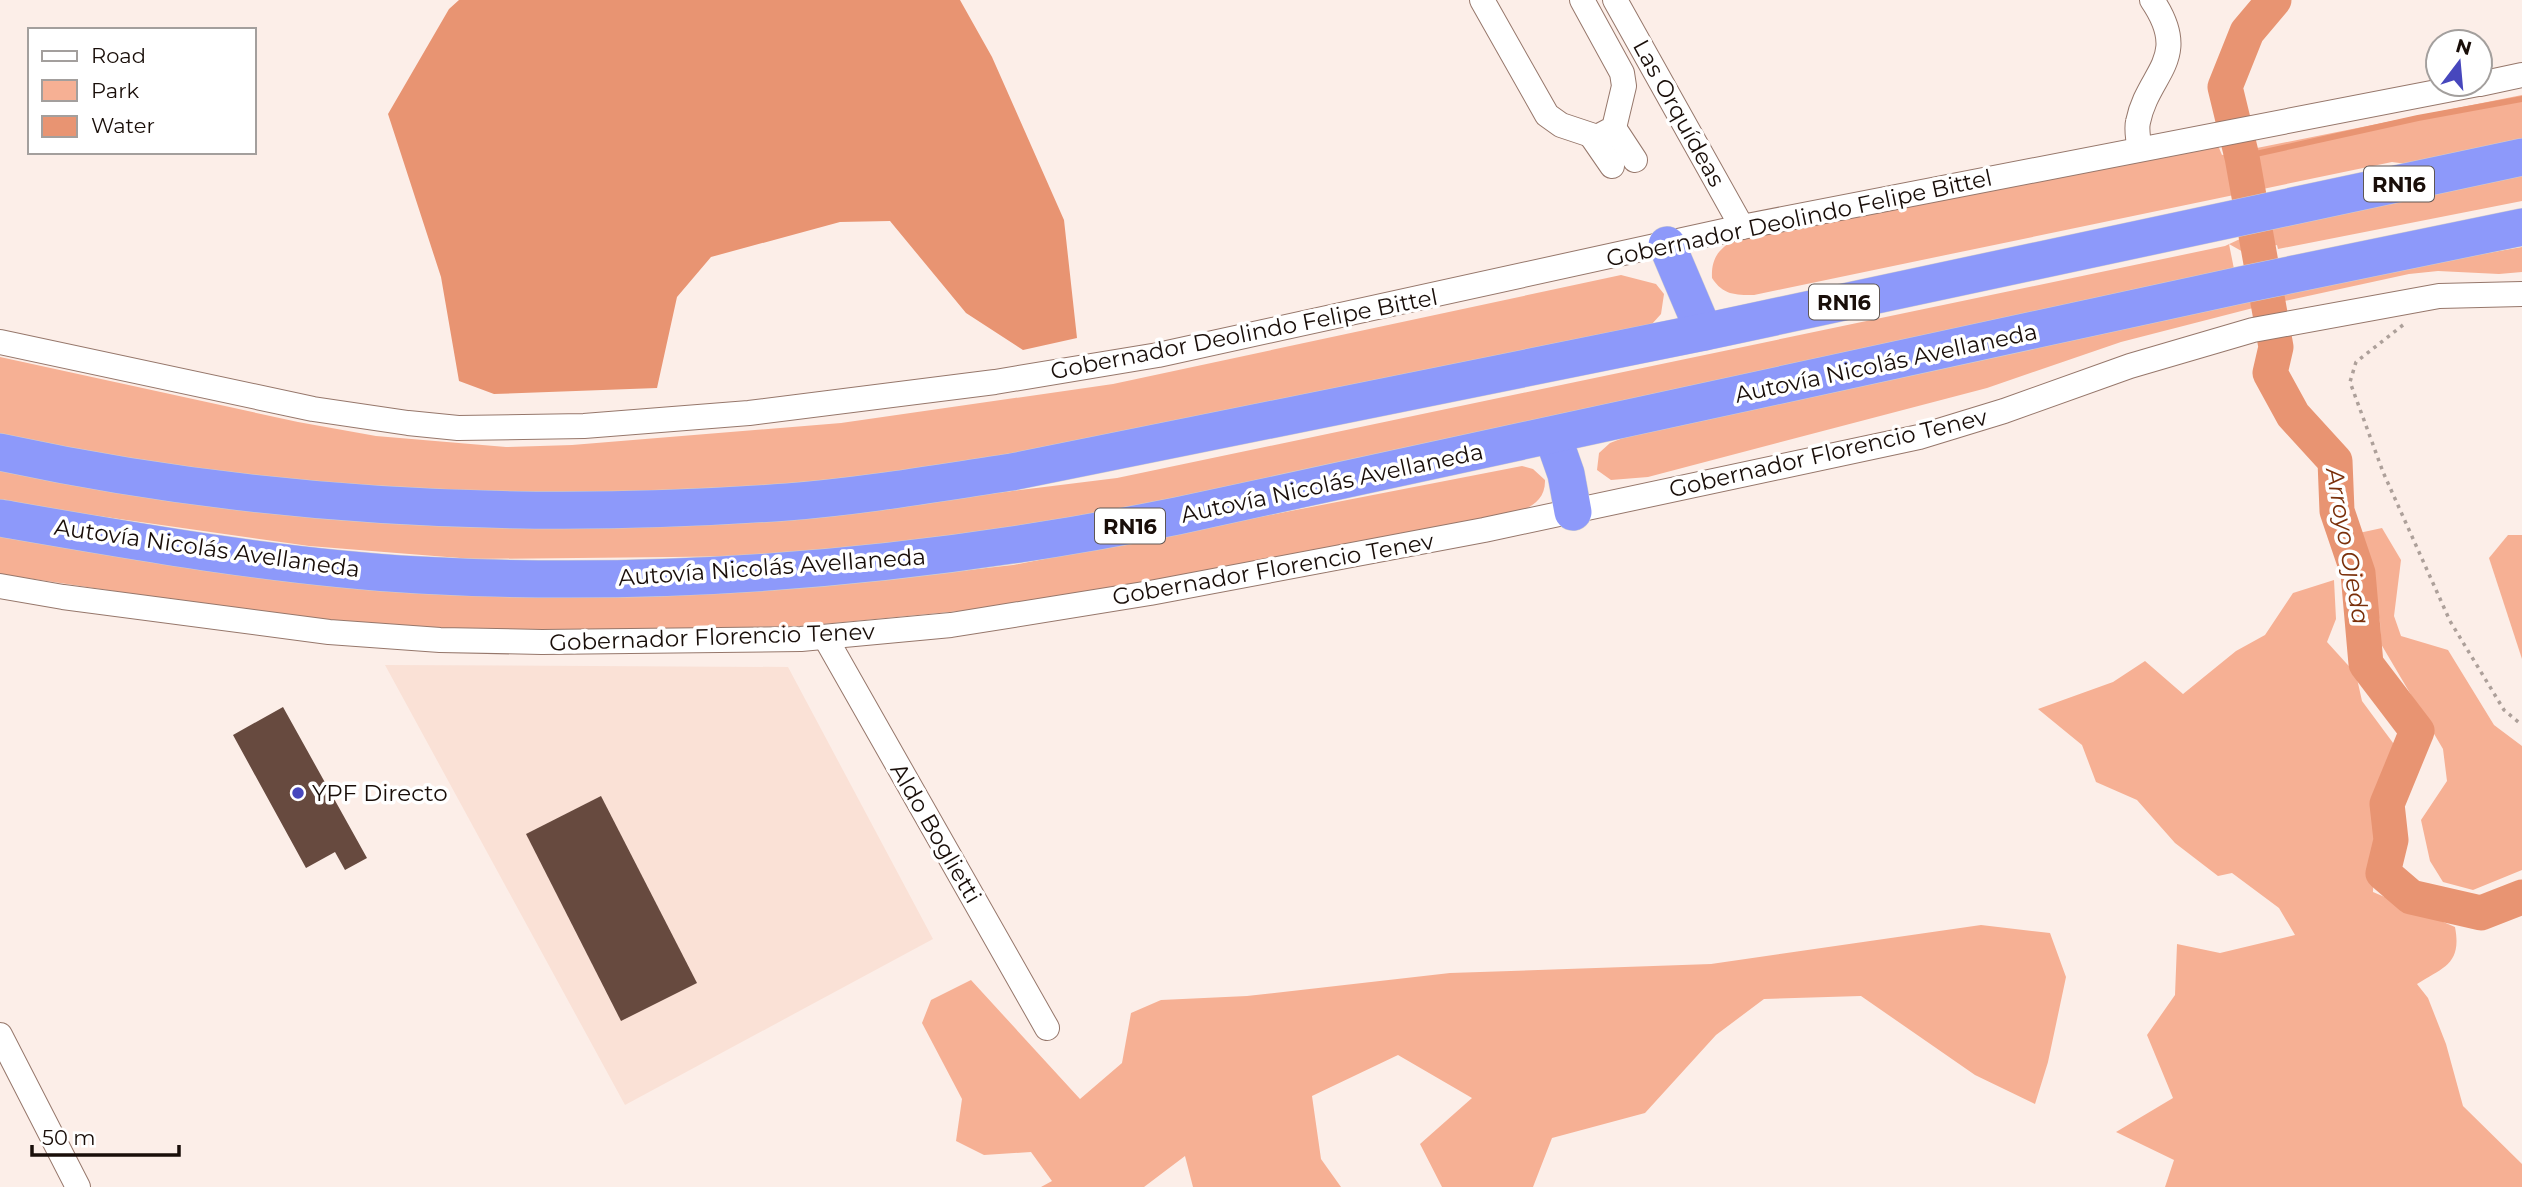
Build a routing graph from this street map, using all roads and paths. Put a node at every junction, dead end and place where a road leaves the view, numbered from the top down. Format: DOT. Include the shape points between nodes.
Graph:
graph roads {
  1 [pos="1482,0"];
  2 [pos="1582,0"];
  3 [pos="1615,0"];
  4 [pos="2152,0"];
  5 [pos="2522,75"];
  6 [pos="2494,81"];
  7 [pos="2424,95"];
  8 [pos="1603,133"];
  9 [pos="2139,149"];
  10 [pos="2522,158"];
  11 [pos="1624,163"];
  12 [pos="1742,227"];
  13 [pos="2522,227"];
  14 [pos="1668,245"];
  15 [pos="2522,294"];
  16 [pos="2429,298"];
  17 [pos="1704,332"];
  18 [pos="0,342"];
  19 [pos="1553,437"];
  20 [pos="0,452"];
  21 [pos="1573,512"];
  22 [pos="0,518"];
  23 [pos="0,586"];
  24 [pos="825,637"];
  25 [pos="2522,725"];
  26 [pos="1047,1028"];
  27 [pos="0,1034"];
  28 [pos="78,1187"];
  1 -- 8 [label="street" via="1548,116"];
  2 -- 8 [label="street" via="1622,73 1624,86"];
  3 -- 12 [label="street, Las Orquídeas"];
  4 -- 9 [label="street" via="2167,35 2166,65 2137,124"];
  5 -- 6 [label="street, Gobernador Deolindo Felipe Bittel"];
  7 -- 9 [label="street, Gobernador Deolindo Felipe Bittel"];
  8 -- 11 [label="street"];
  9 -- 12 [label="street, Gobernador Deolindo Felipe Bittel"];
  10 -- 17 [label="highway, RN16"];
  12 -- 14 [label="street, Gobernador Deolindo Felipe Bittel"];
  13 -- 19 [label="highway, Autovía Nicolás Avellaneda / RN16"];
  14 -- 17 [label="highway"];
  14 -- 18 [label="street, Gobernador Deolindo Felipe Bittel" via="1103,364 846,402 584,426 458,428 362,417"];
  15 -- 16 [label="street, Gobernador Florencio Tenev"];
  16 -- 21 [label="street, Gobernador Florencio Tenev" via="2253,330 1919,437"];
  16 -- 25 [label="path" via="2417,315 2356,362 2350,382 2383,471 2450,621 2504,710"];
  17 -- 20 [label="highway, RN16" via="1012,472 790,502 595,511 409,508 243,493"];
  19 -- 21 [label="highway"];
  19 -- 22 [label="highway, Autovía Nicolás Avellaneda / RN16" via="1049,541 750,573 590,578 407,574"];
  21 -- 24 [label="street, Gobernador Florencio Tenev" via="1150,593 951,625"];
  23 -- 24 [label="street, Gobernador Florencio Tenev" via="386,637 542,642"];
  24 -- 26 [label="street, Aldo Boglietti"];
  27 -- 28 [label="street"];
}
